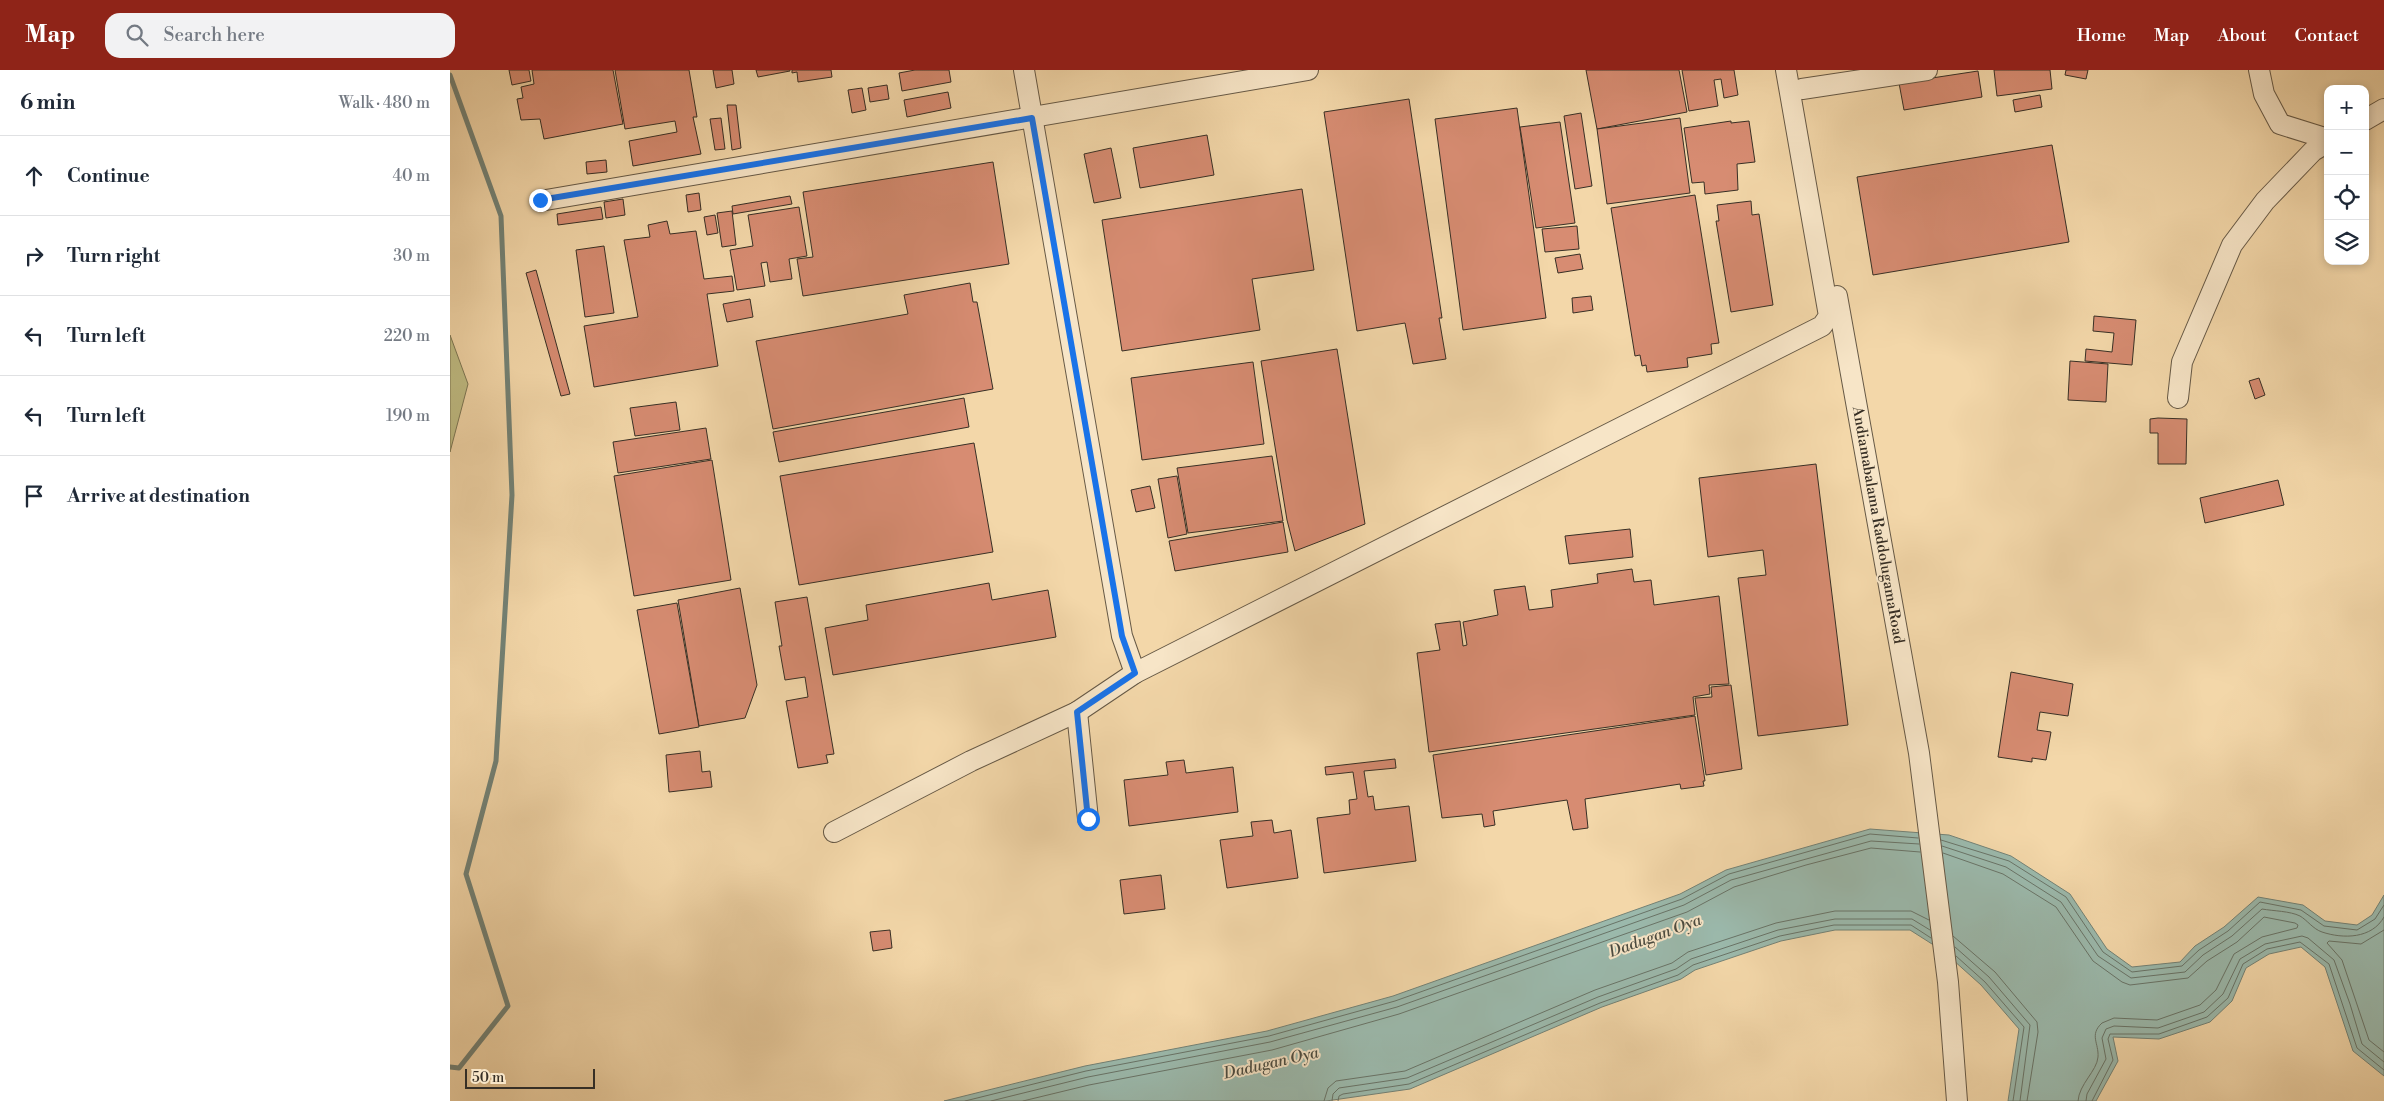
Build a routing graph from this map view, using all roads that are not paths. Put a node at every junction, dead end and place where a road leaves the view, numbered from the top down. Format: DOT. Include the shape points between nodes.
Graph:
graph roads {
  1 [pos="1024,70"];
  2 [pos="1308,70"];
  3 [pos="1786,70"];
  4 [pos="1927,70"];
  5 [pos="2259,70"];
  6 [pos="1801,80"];
  7 [pos="2384,109"];
  8 [pos="1032,118"];
  9 [pos="2369,118"];
  10 [pos="2324,140"];
  11 [pos="2324,144"];
  12 [pos="540,200"];
  13 [pos="2178,398"];
  14 [pos="1135,673"];
  15 [pos="1077,712"];
  16 [pos="1088,819"];
  17 [pos="834,832"];
  18 [pos="1957,1101"];
  1 -- 8 [label="street"];
  2 -- 8 [label="street"];
  3 -- 14 [label="street" via="1829,316 1822,326"];
  4 -- 6 [label="street"];
  5 -- 10 [label="street" via="2264,94 2280,124"];
  6 -- 18 [label="street, Andiamabalama RaddolugamaRoad" via="1841,324 1919,753 1948,982"];
  7 -- 9 [label="street"];
  8 -- 12 [label="street"];
  8 -- 14 [label="street" via="1122,636"];
  11 -- 13 [label="street" via="2265,201 2232,245 2182,362"];
  14 -- 15 [label="street"];
  15 -- 16 [label="street"];
  15 -- 17 [label="street" via="971,761"];
}
